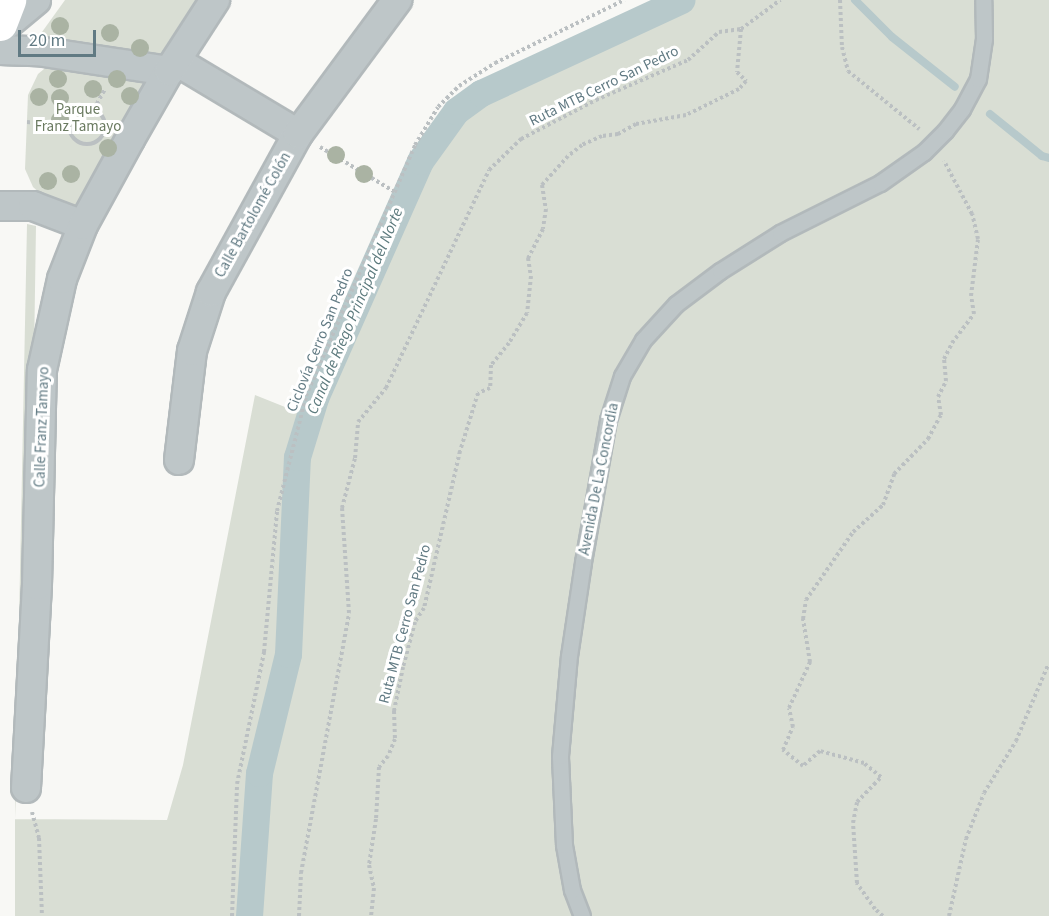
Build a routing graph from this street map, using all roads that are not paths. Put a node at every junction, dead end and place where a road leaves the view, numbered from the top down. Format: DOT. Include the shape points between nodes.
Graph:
graph roads {
  1 [pos="9,0"];
  2 [pos="36,0"];
  3 [pos="215,0"];
  4 [pos="397,0"];
  5 [pos="983,0"];
  6 [pos="0,24"];
  7 [pos="0,30"];
  8 [pos="0,50"];
  9 [pos="172,66"];
  10 [pos="298,134"];
  11 [pos="0,206"];
  12 [pos="83,225"];
  13 [pos="179,460"];
  14 [pos="26,788"];
  15 [pos="582,916"];
  1 -- 6 [label="highway"];
  2 -- 7 [label="street"];
  3 -- 9 [label="street, Calle Franz Tamayo"];
  4 -- 10 [label="street, Calle Bartolomé Colón"];
  5 -- 15 [label="lane, Avenida De La Concordia" via="984,39 978,79 962,109 933,143 880,183 780,233 720,271 643,340 622,376 608,420 583,562 560,756 564,845 572,890"];
  8 -- 9 [label="street"];
  9 -- 10 [label="street"];
  9 -- 12 [label="street, Calle Franz Tamayo"];
  10 -- 13 [label="street, Calle Bartolomé Colón" via="211,292 192,351"];
  11 -- 12 [label="street" via="33,206"];
  12 -- 14 [label="street, Calle Franz Tamayo" via="62,279 42,370 37,585"];
}
